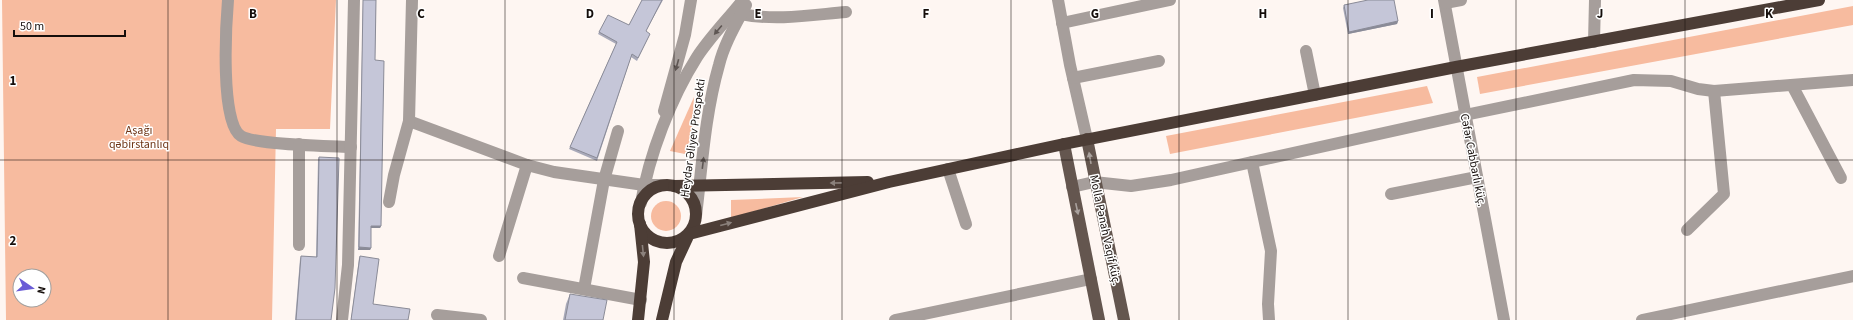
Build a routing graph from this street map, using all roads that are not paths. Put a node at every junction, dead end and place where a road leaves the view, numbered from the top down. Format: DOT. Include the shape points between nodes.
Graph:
graph roads {
  1 [pos="228,0"];
  2 [pos="354,0"];
  3 [pos="412,0"];
  4 [pos="691,0"];
  5 [pos="743,0"];
  6 [pos="749,0"];
  7 [pos="1058,0"];
  8 [pos="1170,0"];
  9 [pos="1461,0"];
  10 [pos="1595,0"];
  11 [pos="1819,0"];
  12 [pos="1444,2"];
  13 [pos="846,12"];
  14 [pos="741,14"];
  15 [pos="1062,23"];
  16 [pos="1594,42"];
  17 [pos="1306,51"];
  18 [pos="1159,61"];
  19 [pos="1456,67"];
  20 [pos="1073,78"];
  21 [pos="1853,80"];
  22 [pos="1792,85"];
  23 [pos="1714,91"];
  24 [pos="1315,95"];
  25 [pos="1465,115"];
  26 [pos="410,121"];
  27 [pos="618,132"];
  28 [pos="1087,139"];
  29 [pos="299,144"];
  30 [pos="1064,144"];
  31 [pos="350,147"];
  32 [pos="652,153"];
  33 [pos="1252,162"];
  34 [pos="527,166"];
  35 [pos="948,169"];
  36 [pos="1477,177"];
  37 [pos="1841,178"];
  38 [pos="604,180"];
  39 [pos="889,182"];
  40 [pos="1094,182"];
  41 [pos="644,185"];
  42 [pos="669,186"];
  43 [pos="700,186"];
  44 [pos="1072,187"];
  45 [pos="1391,194"];
  46 [pos="389,202"];
  47 [pos="640,208"];
  48 [pos="696,216"];
  49 [pos="966,224"];
  50 [pos="1687,230"];
  51 [pos="688,234"];
  52 [pos="299,245"];
  53 [pos="499,256"];
  54 [pos="1853,276"];
  55 [pos="523,278"];
  56 [pos="1091,279"];
  57 [pos="584,289"];
  58 [pos="641,300"];
  59 [pos="437,315"];
  60 [pos="1674,317"];
  61 [pos="342,320"];
  62 [pos="482,320"];
  63 [pos="638,320"];
  64 [pos="662,320"];
  65 [pos="895,320"];
  66 [pos="1099,320"];
  67 [pos="1124,320"];
  68 [pos="1269,320"];
  69 [pos="1504,320"];
  70 [pos="1642,320"];
  1 -- 29 [label="street" via="224,52 232,125 242,137"];
  2 -- 31 [label="street"];
  3 -- 26 [label="street"];
  4 -- 32 [label="street, one-way" via="685,36"];
  5 -- 32 [label="street, Heydər Əliyev Prospekti, one-way" via="697,58"];
  6 -- 14 [label="street, Heydər Əliyev Prospekti"];
  7 -- 15 [label="street"];
  8 -- 15 [label="street"];
  9 -- 12 [label="street"];
  10 -- 16 [label="street"];
  11 -- 16 [label="highway"];
  12 -- 19 [label="street, Cəfər Cabbarlı küç."];
  13 -- 14 [label="street" via="775,18"];
  43 -- 14 [label="street, Heydər Əliyev Prospekti, one-way" via="711,99 719,64"];
  15 -- 20 [label="street"];
  16 -- 19 [label="highway"];
  17 -- 24 [label="street"];
  18 -- 20 [label="street"];
  19 -- 24 [label="highway"];
  19 -- 25 [label="street, Cəfər Cabbarlı küç."];
  20 -- 28 [label="street"];
  21 -- 22 [label="street"];
  22 -- 23 [label="street"];
  22 -- 37 [label="street"];
  23 -- 25 [label="street" via="1671,81 1634,80"];
  23 -- 50 [label="street" via="1724,194"];
  24 -- 28 [label="highway"];
  25 -- 33 [label="street"];
  25 -- 36 [label="street, Cəfər Cabbarlı küç."];
  26 -- 34 [label="street"];
  26 -- 46 [label="street"];
  27 -- 38 [label="street"];
  28 -- 30 [label="highway"];
  40 -- 28 [label="main road, Molla Pənah Vaqif küç., one-way"];
  29 -- 31 [label="street"];
  29 -- 52 [label="street"];
  30 -- 35 [label="highway"];
  30 -- 44 [label="main road, Molla Pənah Vaqif küç."];
  31 -- 61 [label="street" via="348,265"];
  32 -- 41 [label="street, Heydər Əliyev Prospekti"];
  33 -- 40 [label="street" via="1131,186"];
  33 -- 68 [label="street" via="1271,251"];
  34 -- 38 [label="street"];
  34 -- 53 [label="street"];
  35 -- 39 [label="highway"];
  35 -- 49 [label="street"];
  36 -- 45 [label="street"];
  36 -- 69 [label="street, Cəfər Cabbarlı küç."];
  38 -- 41 [label="street"];
  38 -- 57 [label="street"];
  39 -- 43 [label="highway, one-way"];
  51 -- 39 [label="highway, one-way"];
  40 -- 44 [label="street"];
  40 -- 67 [label="main road, Molla Pənah Vaqif küç."];
  41 -- 42 [label="street"];
  41 -- 47 [label="street, Heydər Əliyev Prospekti"];
  42 -- 43 [label="highway"];
  42 -- 47 [label="highway" via="654,188 646,194"];
  42 -- 48 [label="highway" via="683,190 690,197 695,206"];
  43 -- 48 [label="street, Heydər Əliyev Prospekti"];
  44 -- 56 [label="main road, Molla Pənah Vaqif küç., one-way"];
  47 -- 51 [label="highway" via="640,222 644,232 656,240 671,243"];
  47 -- 58 [label="highway, Heydər Əliyev Prospekti, one-way" via="644,262"];
  48 -- 51 [label="highway" via="694,226"];
  51 -- 64 [label="highway" via="676,262"];
  54 -- 60 [label="street"];
  55 -- 57 [label="street"];
  56 -- 65 [label="street"];
  56 -- 66 [label="main road, Molla Pənah Vaqif küç."];
  57 -- 58 [label="street"];
  58 -- 63 [label="highway, Heydər Əliyev Prospekti"];
  59 -- 62 [label="street"];
  60 -- 70 [label="street"];
}
